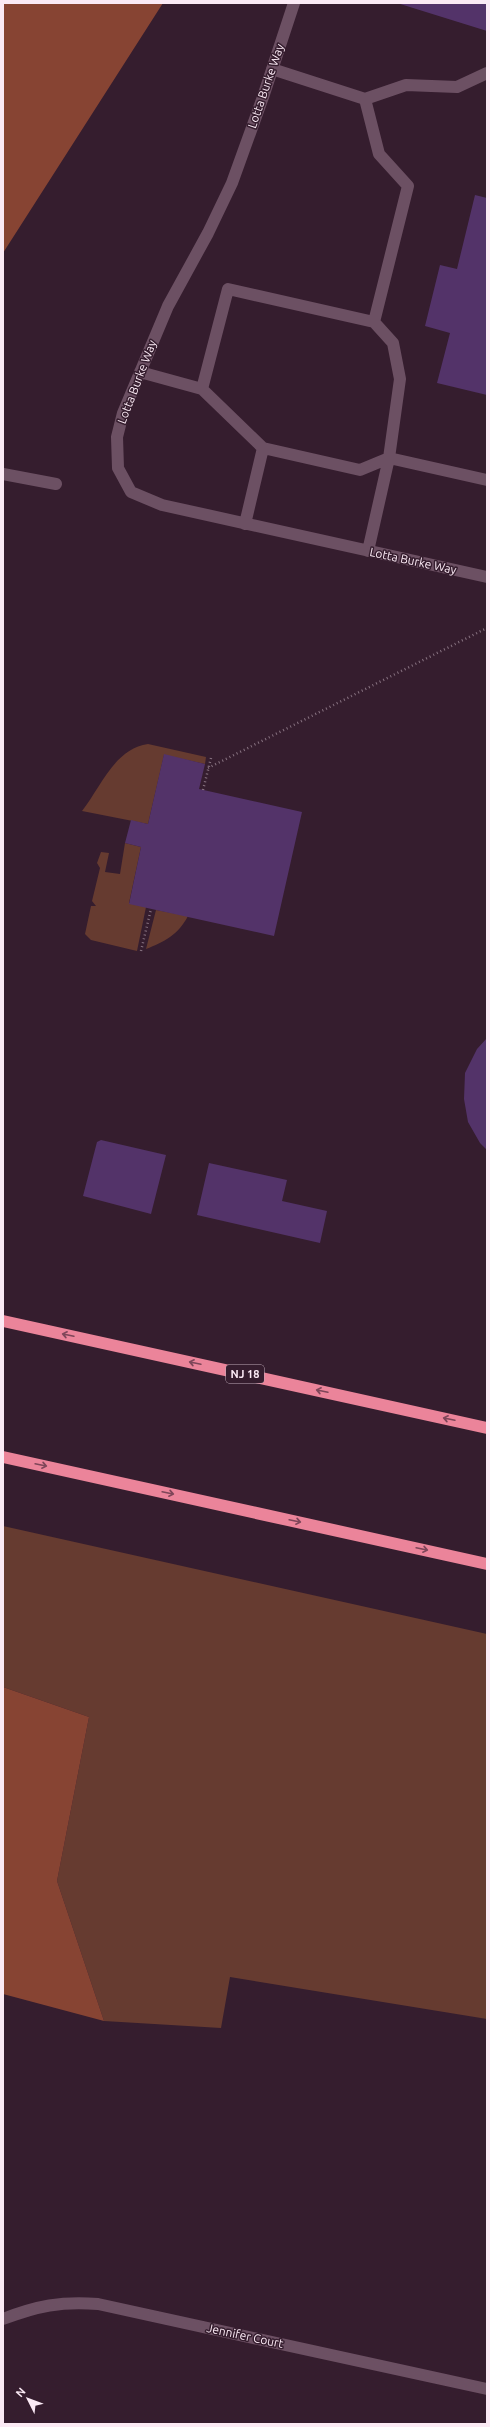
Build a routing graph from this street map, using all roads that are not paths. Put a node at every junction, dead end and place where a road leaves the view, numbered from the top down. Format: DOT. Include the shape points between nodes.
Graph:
graph roads {
  1 [pos="294,3"];
  2 [pos="272,69"];
  3 [pos="487,73"];
  4 [pos="365,99"];
  5 [pos="374,322"];
  6 [pos="140,372"];
  7 [pos="202,389"];
  8 [pos="263,448"];
  9 [pos="389,458"];
  10 [pos="3,474"];
  11 [pos="487,480"];
  12 [pos="56,484"];
  13 [pos="245,524"];
  14 [pos="368,551"];
  15 [pos="487,577"];
  16 [pos="3,1321"];
  17 [pos="487,1428"];
  18 [pos="3,1457"];
  19 [pos="487,1564"];
  20 [pos="3,2319"];
  21 [pos="487,2389"];
  1 -- 2 [label="street, Lotta Burke Way"];
  2 -- 4 [label="street"];
  2 -- 6 [label="street, Lotta Burke Way" via="232,183 208,234 168,306"];
  3 -- 4 [label="street" via="457,87 406,85"];
  4 -- 5 [label="street" via="380,154 408,186"];
  5 -- 7 [label="street" via="228,289"];
  5 -- 9 [label="street" via="393,343 400,379"];
  6 -- 7 [label="street"];
  6 -- 13 [label="street, Lotta Burke Way" via="123,413 117,437 118,468 131,492 162,505"];
  7 -- 8 [label="street"];
  8 -- 9 [label="street" via="360,470"];
  8 -- 13 [label="street"];
  9 -- 11 [label="street"];
  9 -- 14 [label="street"];
  10 -- 12 [label="street"];
  13 -- 14 [label="street, Lotta Burke Way"];
  14 -- 15 [label="street, Lotta Burke Way"];
  17 -- 16 [label="highway, NJ 18, one-way"];
  18 -- 19 [label="highway, one-way"];
  20 -- 21 [label="street, Jennifer Court" via="37,2307 70,2302 98,2304"];
}
